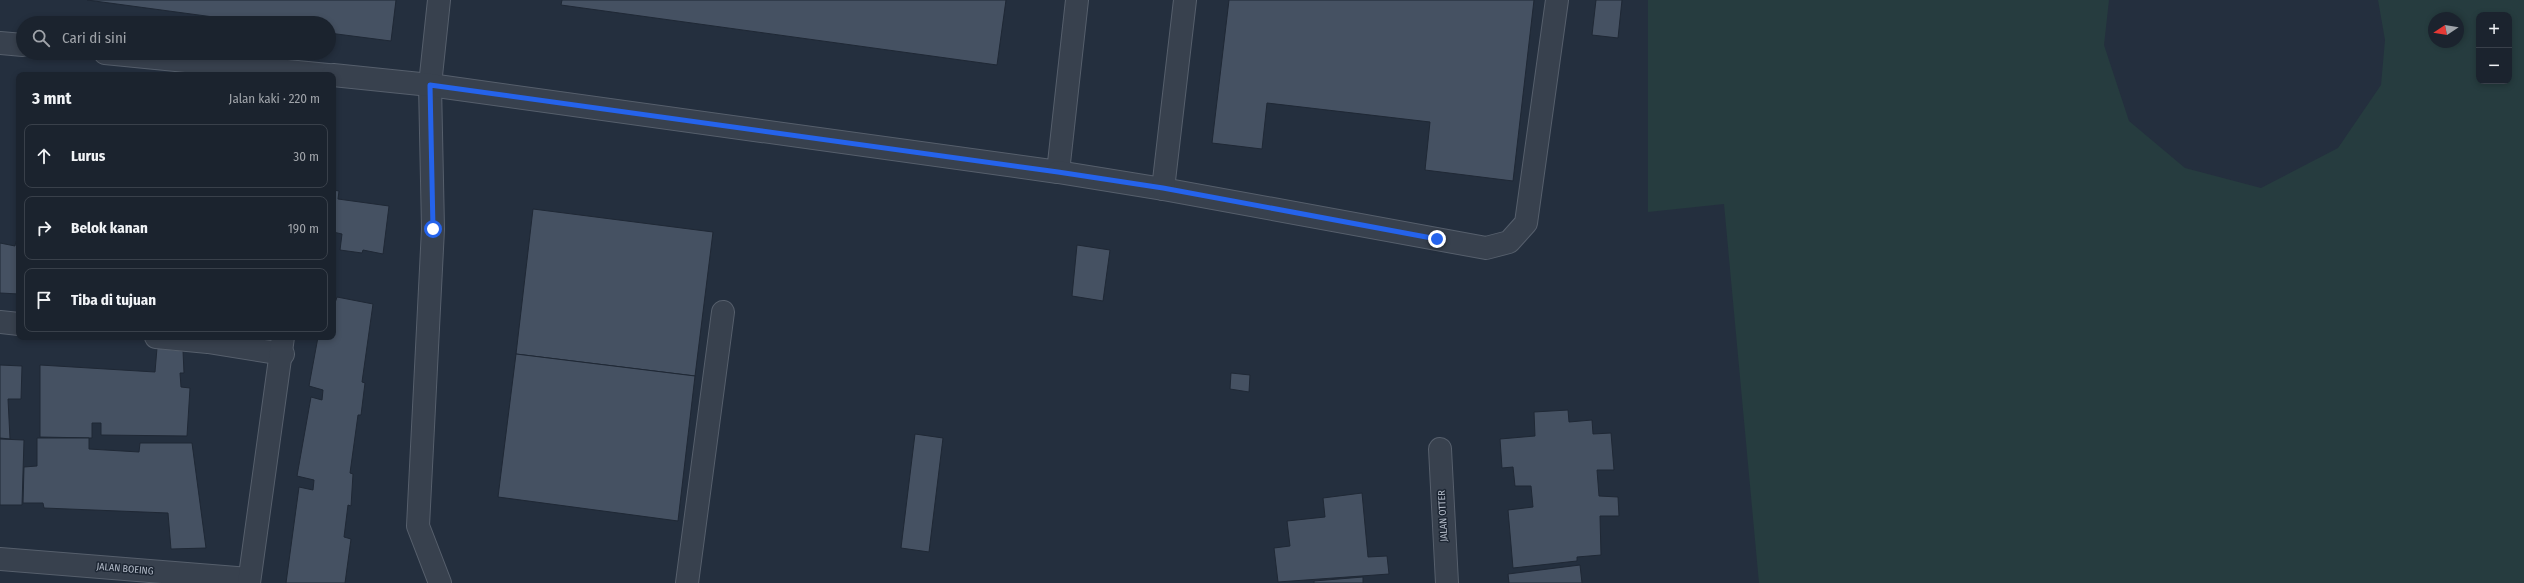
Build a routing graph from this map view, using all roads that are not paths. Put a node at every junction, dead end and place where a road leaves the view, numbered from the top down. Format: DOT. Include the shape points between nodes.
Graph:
graph roads {
  1 [pos="439,0"];
  2 [pos="1077,0"];
  3 [pos="1186,0"];
  4 [pos="1557,0"];
  5 [pos="0,43"];
  6 [pos="16,44"];
  7 [pos="176,60"];
  8 [pos="298,72"];
  9 [pos="336,76"];
  10 [pos="430,85"];
  11 [pos="1058,172"];
  12 [pos="1163,188"];
  13 [pos="723,312"];
  14 [pos="0,322"];
  15 [pos="16,324"];
  16 [pos="207,340"];
  17 [pos="283,345"];
  18 [pos="1440,449"];
  19 [pos="0,559"];
  20 [pos="249,581"];
  21 [pos="440,583"];
  22 [pos="687,583"];
  23 [pos="1447,583"];
  1 -- 10 [label="street"];
  2 -- 11 [label="street"];
  3 -- 12 [label="street"];
  4 -- 12 [label="street" via="1526,223 1509,242 1486,248"];
  5 -- 6 [label="street"];
  7 -- 8 [label="street"];
  9 -- 10 [label="street"];
  10 -- 11 [label="street"];
  10 -- 21 [label="street" via="433,229 418,526"];
  11 -- 12 [label="street"];
  13 -- 22 [label="street"];
  14 -- 15 [label="street"];
  16 -- 17 [label="street"];
  17 -- 20 [label="street"];
  18 -- 23 [label="street, JALAN OTTER"];
  19 -- 20 [label="street, JALAN BOEING"];
}
